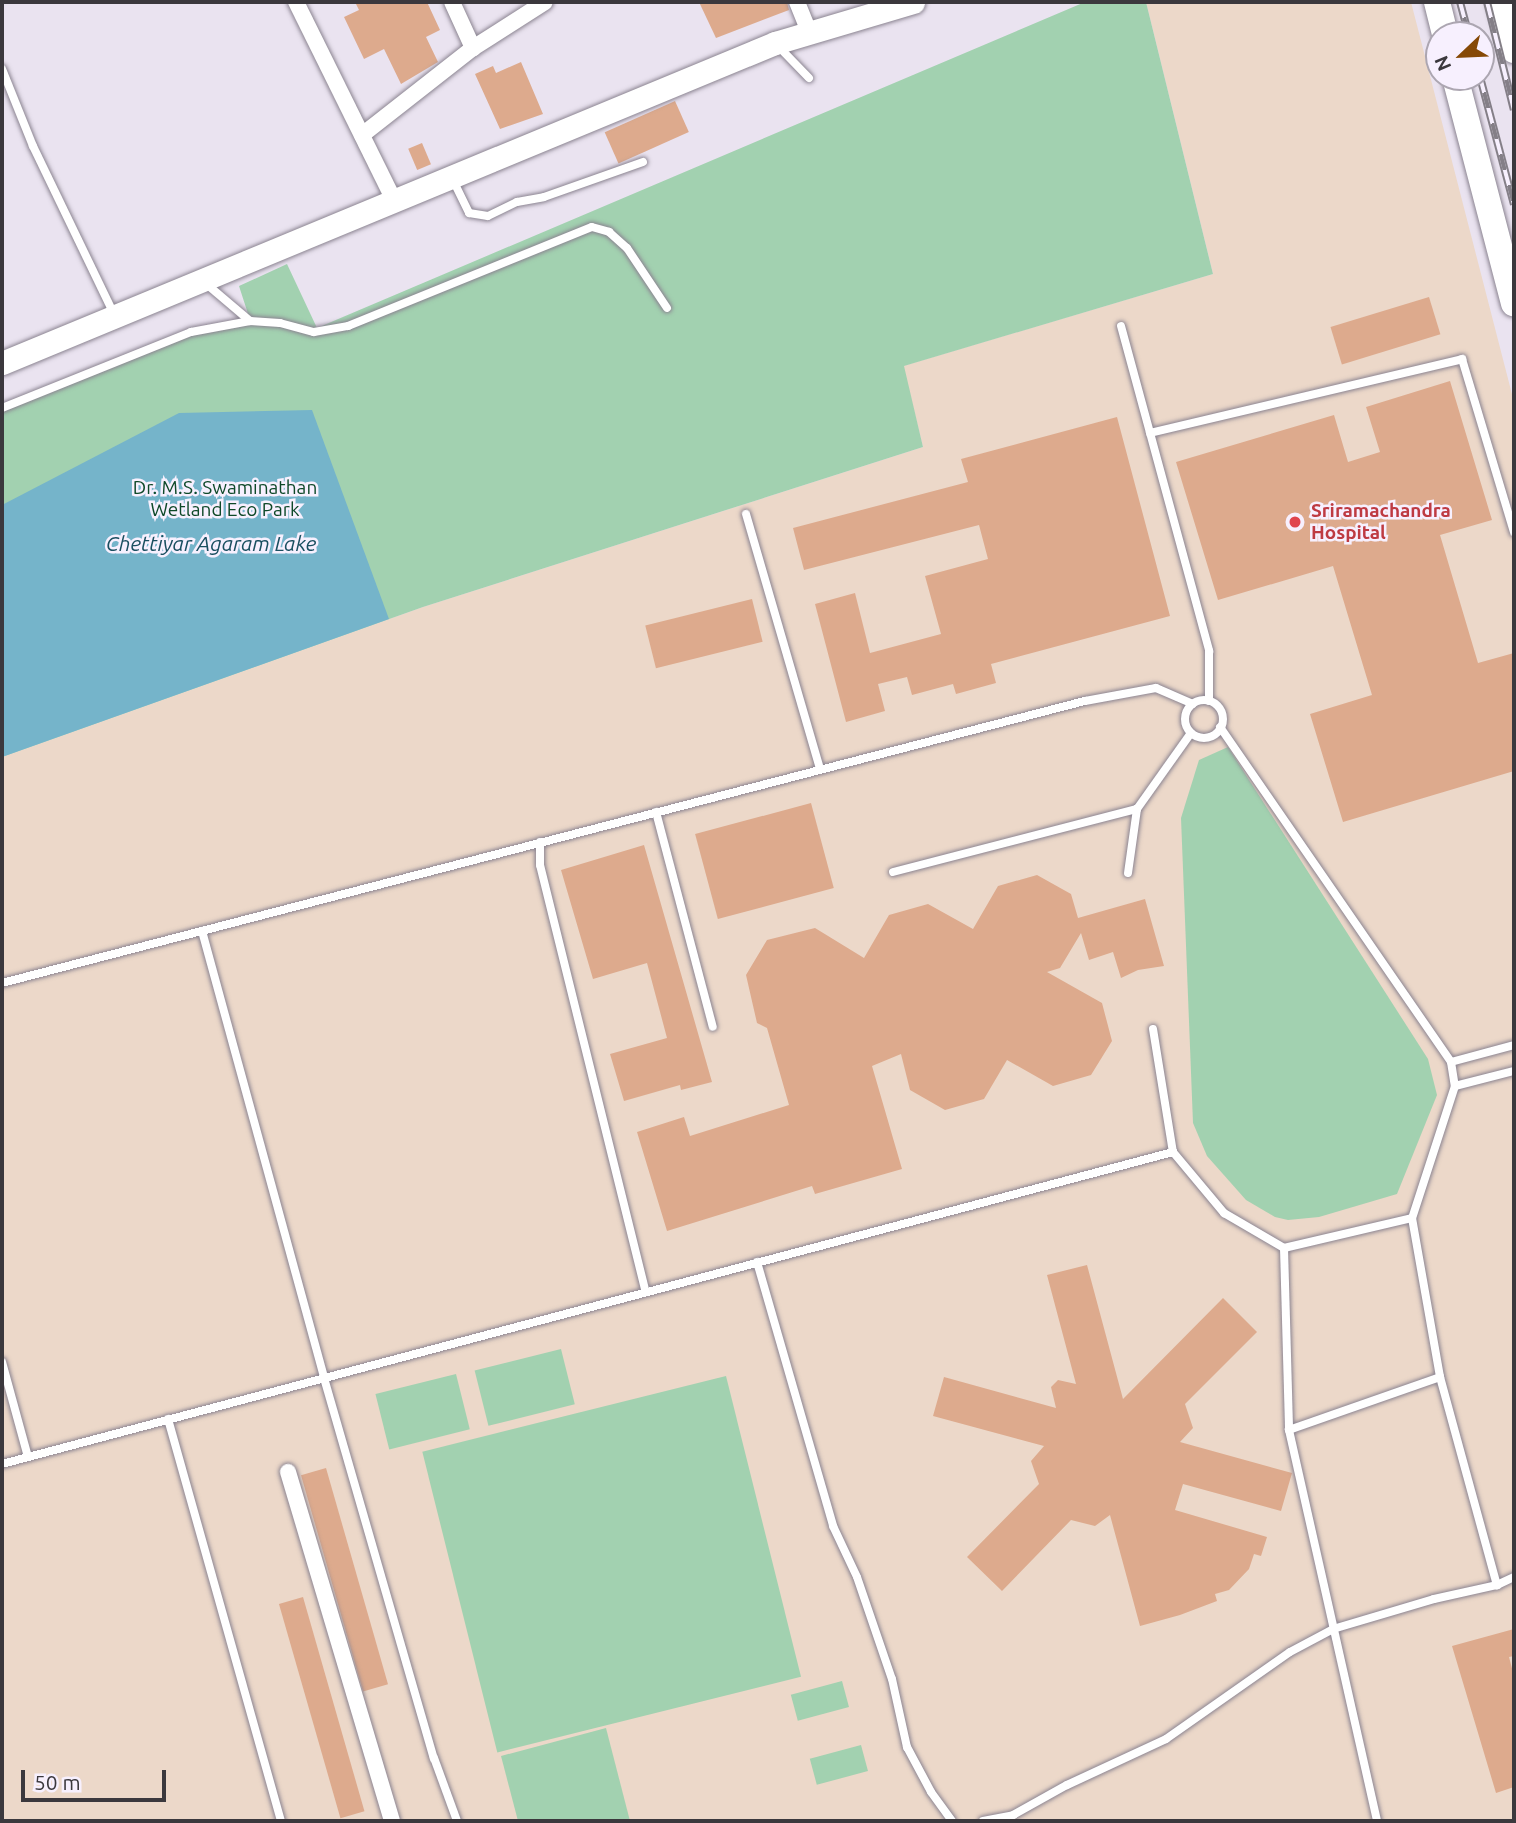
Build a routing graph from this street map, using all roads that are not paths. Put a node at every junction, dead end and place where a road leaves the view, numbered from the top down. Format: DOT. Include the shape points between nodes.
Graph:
graph roads {
  1 [pos="296,2"];
  2 [pos="452,2"];
  3 [pos="545,2"];
  4 [pos="797,2"];
  5 [pos="913,2"];
  6 [pos="1437,2"];
  7 [pos="1500,2"];
  8 [pos="862,9"];
  9 [pos="1442,21"];
  10 [pos="809,31"];
  11 [pos="775,43"];
  12 [pos="473,48"];
  13 [pos="1514,50"];
  14 [pos="2,69"];
  15 [pos="809,78"];
  16 [pos="1459,91"];
  17 [pos="362,135"];
  18 [pos="643,162"];
  19 [pos="452,178"];
  20 [pos="395,202"];
  21 [pos="203,281"];
  22 [pos="1514,303"];
  23 [pos="667,308"];
  24 [pos="116,317"];
  25 [pos="250,321"];
  26 [pos="1121,326"];
  27 [pos="2,363"];
  28 [pos="2,408"];
  29 [pos="1150,433"];
  30 [pos="746,514"];
  31 [pos="1514,532"];
  32 [pos="1209,701"];
  33 [pos="1193,704"];
  34 [pos="1220,727"];
  35 [pos="1191,733"];
  36 [pos="820,768"];
  37 [pos="1137,809"];
  38 [pos="656,812"];
  39 [pos="540,842"];
  40 [pos="893,872"];
  41 [pos="1128,873"];
  42 [pos="202,930"];
  43 [pos="2,983"];
  44 [pos="713,1027"];
  45 [pos="1153,1029"];
  46 [pos="1514,1045"];
  47 [pos="1451,1062"];
  48 [pos="1514,1071"];
  49 [pos="1455,1086"];
  50 [pos="1173,1152"];
  51 [pos="1412,1218"];
  52 [pos="1284,1248"];
  53 [pos="757,1262"];
  54 [pos="646,1292"];
  55 [pos="2,1362"];
  56 [pos="1440,1377"];
  57 [pos="324,1378"];
  58 [pos="167,1419"];
  59 [pos="1289,1430"];
  60 [pos="28,1457"];
  61 [pos="2,1464"];
  62 [pos="288,1472"];
  63 [pos="1514,1577"];
  64 [pos="1497,1585"];
  65 [pos="1333,1629"];
  66 [pos="281,1821"];
  67 [pos="392,1821"];
  68 [pos="457,1821"];
  69 [pos="952,1821"];
  70 [pos="983,1821"];
  71 [pos="1377,1821"];
  1 -- 17 [label="street"];
  2 -- 12 [label="street"];
  3 -- 12 [label="street"];
  4 -- 10 [label="street"];
  5 -- 8 [label="street"];
  6 -- 9 [label="main road"];
  7 -- 13 [label="main road"];
  8 -- 10 [label="street"];
  10 -- 11 [label="street"];
  11 -- 15 [label="lane"];
  11 -- 19 [label="street"];
  12 -- 17 [label="street"];
  14 -- 24 [label="lane" via="33,146"];
  16 -- 22 [label="main road"];
  17 -- 20 [label="street"];
  18 -- 19 [label="lane" via="517,202 488,216 469,213"];
  19 -- 20 [label="street"];
  20 -- 21 [label="street"];
  21 -- 24 [label="street"];
  21 -- 25 [label="lane"];
  23 -- 25 [label="lane" via="627,248 609,232 592,227 348,326 314,332"];
  24 -- 27 [label="street"];
  25 -- 28 [label="lane" via="191,332"];
  26 -- 29 [label="lane"];
  29 -- 31 [label="lane" via="1462,359"];
  29 -- 32 [label="lane" via="1209,651"];
  30 -- 36 [label="lane"];
  32 -- 33 [label="lane"];
  32 -- 34 [label="lane" via="1221,711"];
  33 -- 35 [label="lane" via="1185,718"];
  33 -- 36 [label="lane" via="1156,688 1085,701"];
  34 -- 35 [label="lane" via="1207,737"];
  34 -- 47 [label="lane"];
  35 -- 37 [label="lane"];
  36 -- 38 [label="lane"];
  37 -- 40 [label="lane"];
  37 -- 41 [label="lane"];
  38 -- 39 [label="lane"];
  38 -- 44 [label="lane"];
  39 -- 42 [label="lane"];
  39 -- 54 [label="lane" via="540,864"];
  42 -- 43 [label="lane"];
  42 -- 57 [label="lane"];
  45 -- 50 [label="lane"];
  46 -- 47 [label="lane"];
  47 -- 49 [label="lane"];
  48 -- 49 [label="lane"];
  49 -- 51 [label="lane"];
  50 -- 52 [label="lane" via="1224,1213"];
  50 -- 53 [label="lane"];
  51 -- 52 [label="lane"];
  51 -- 56 [label="lane"];
  52 -- 59 [label="lane"];
  53 -- 54 [label="lane"];
  53 -- 69 [label="lane" via="833,1525 857,1577 892,1679 907,1747"];
  54 -- 57 [label="lane"];
  55 -- 60 [label="lane"];
  56 -- 59 [label="lane"];
  56 -- 64 [label="lane"];
  57 -- 58 [label="lane"];
  57 -- 68 [label="lane" via="434,1758"];
  58 -- 60 [label="lane"];
  58 -- 66 [label="lane"];
  59 -- 65 [label="lane"];
  60 -- 61 [label="lane"];
  62 -- 67 [label="street"];
  63 -- 64 [label="lane"];
  64 -- 65 [label="lane"];
  65 -- 70 [label="lane" via="1290,1652 1166,1739 1013,1815"];
  65 -- 71 [label="lane"];
}
